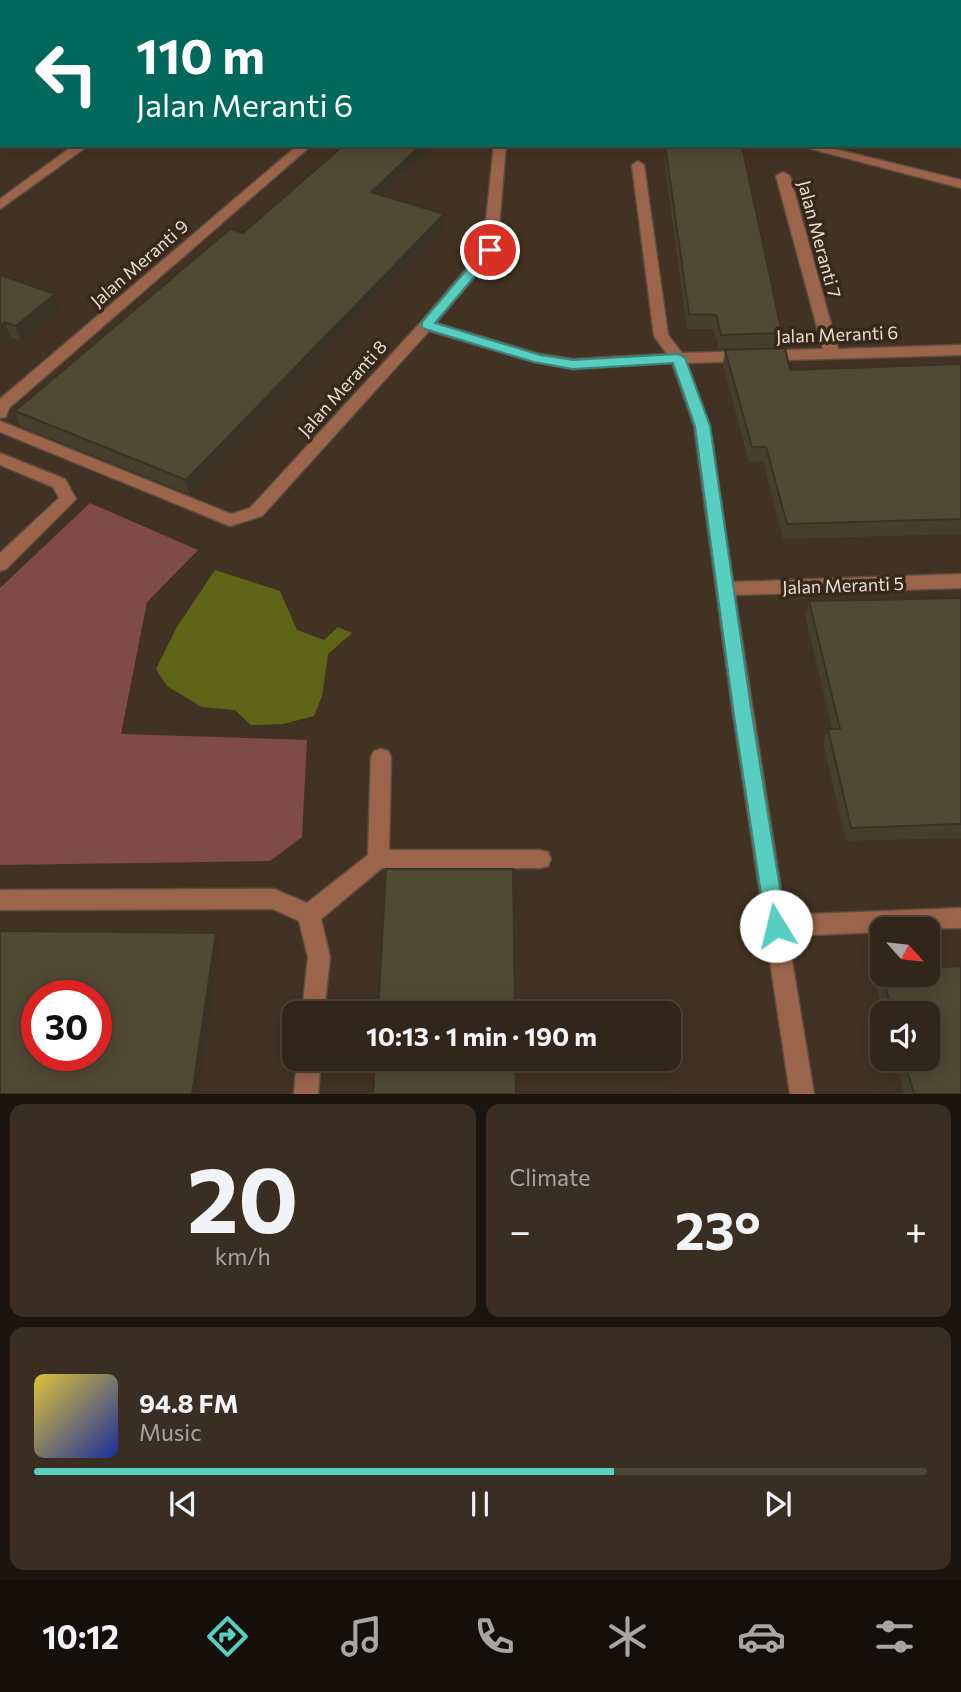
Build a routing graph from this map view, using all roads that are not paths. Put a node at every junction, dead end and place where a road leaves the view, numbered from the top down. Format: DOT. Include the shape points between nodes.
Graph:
graph roads {
  1 [pos="80,147"];
  2 [pos="304,147"];
  3 [pos="500,147"];
  4 [pos="810,147"];
  5 [pos="638,165"];
  6 [pos="782,176"];
  7 [pos="961,184"];
  8 [pos="0,205"];
  9 [pos="426,325"];
  10 [pos="961,350"];
  11 [pos="832,354"];
  12 [pos="678,358"];
  13 [pos="0,413"];
  14 [pos="0,426"];
  15 [pos="0,459"];
  16 [pos="0,564"];
  17 [pos="961,581"];
  18 [pos="725,589"];
  19 [pos="381,757"];
  20 [pos="378,859"];
  21 [pos="540,859"];
  22 [pos="0,900"];
  23 [pos="309,915"];
  24 [pos="961,918"];
  25 [pos="776,926"];
  26 [pos="314,1001"];
  27 [pos="308,1071"];
  28 [pos="306,1094"];
  29 [pos="802,1094"];
  1 -- 8 [label="street"];
  2 -- 13 [label="street, Jalan Meranti 9" via="2,406"];
  3 -- 9 [label="street, Jalan Meranti 8" via="490,250"];
  4 -- 7 [label="street"];
  5 -- 12 [label="street" via="661,337"];
  6 -- 11 [label="street, Jalan Meranti 7"];
  9 -- 12 [label="street, Jalan Meranti 6" via="539,359 573,364"];
  9 -- 14 [label="street, Jalan Meranti 8" via="256,512 230,520"];
  10 -- 11 [label="street, Jalan Meranti 6"];
  11 -- 12 [label="street, Jalan Meranti 6"];
  12 -- 18 [label="street" via="702,426"];
  15 -- 16 [label="street" via="59,483 68,499"];
  17 -- 18 [label="street, Jalan Meranti 5"];
  18 -- 25 [label="street"];
  19 -- 20 [label="street"];
  20 -- 21 [label="street"];
  20 -- 23 [label="street"];
  22 -- 23 [label="street" via="274,899"];
  23 -- 26 [label="street" via="319,957"];
  24 -- 25 [label="street"];
  25 -- 29 [label="street"];
  27 -- 28 [label="street"];
}
